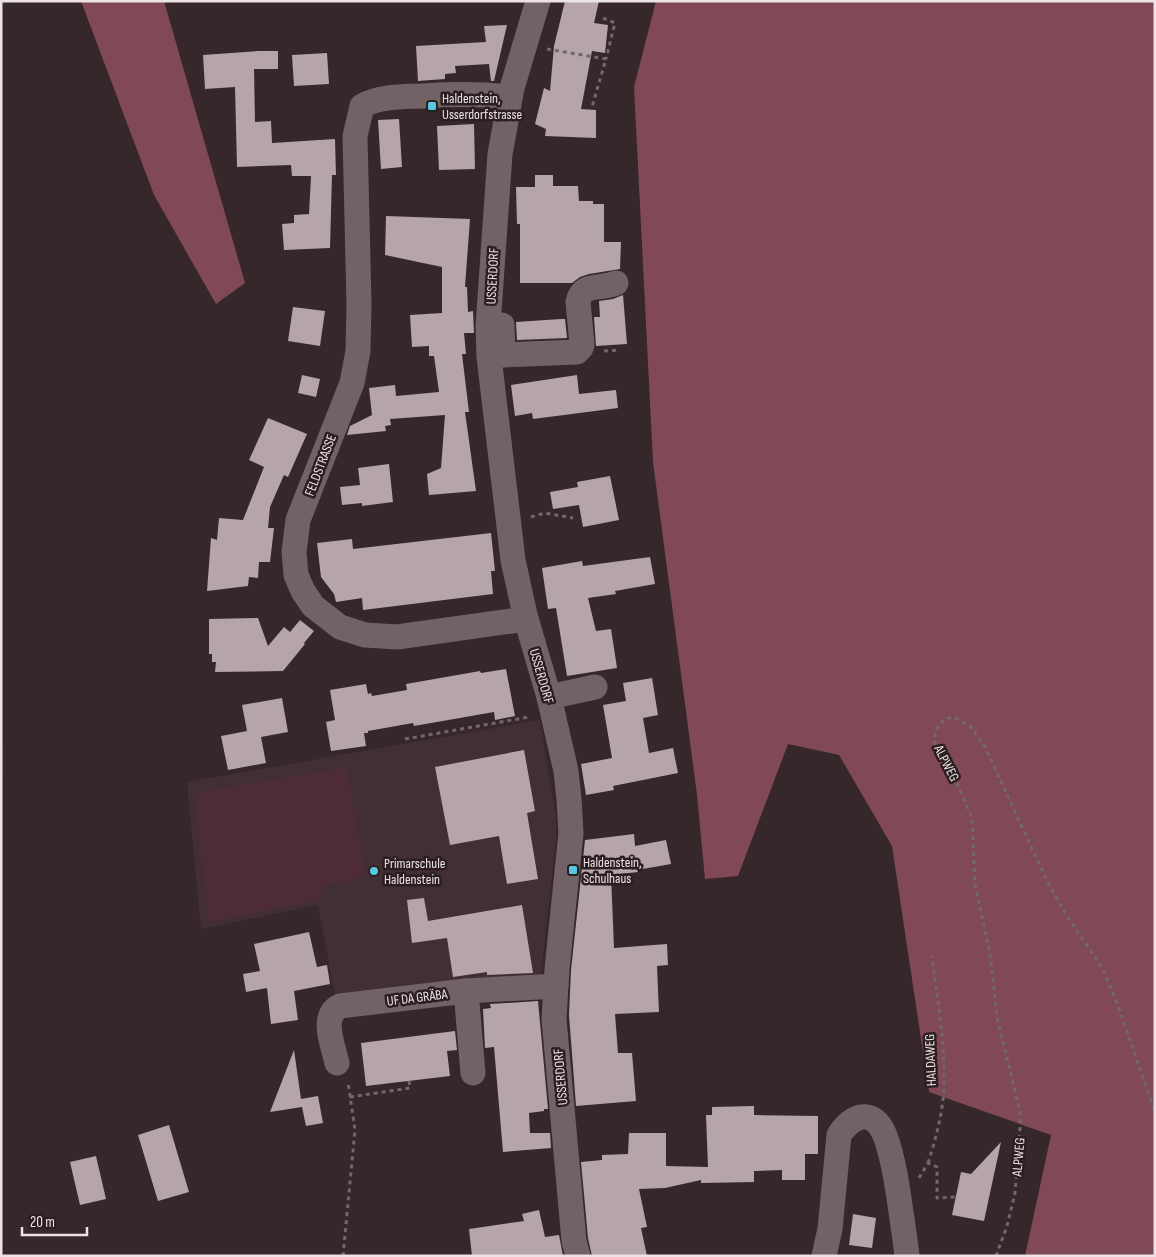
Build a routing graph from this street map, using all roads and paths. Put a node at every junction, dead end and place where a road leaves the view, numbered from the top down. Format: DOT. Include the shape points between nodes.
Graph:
graph roads {
  1 [pos="538,1"];
  2 [pos="603,18"];
  3 [pos="544,57"];
  4 [pos="606,59"];
  5 [pos="510,97"];
  6 [pos="592,107"];
  7 [pos="616,283"];
  8 [pos="489,312"];
  9 [pos="574,518"];
  10 [pos="531,525"];
  11 [pos="526,619"];
  12 [pos="594,687"];
  13 [pos="549,697"];
  14 [pos="532,716"];
  15 [pos="405,739"];
  16 [pos="1,750"];
  17 [pos="1,774"];
  18 [pos="932,956"];
  19 [pos="556,986"];
  20 [pos="466,992"];
  21 [pos="337,1063"];
  22 [pos="473,1073"];
  23 [pos="409,1081"];
  24 [pos="350,1097"];
  25 [pos="1155,1111"];
  26 [pos="928,1163"];
  27 [pos="916,1184"];
  28 [pos="956,1197"];
  29 [pos="343,1256"];
  30 [pos="578,1256"];
  31 [pos="824,1256"];
  32 [pos="907,1256"];
  33 [pos="996,1256"];
  1 -- 5 [label="street, USSERDORF"];
  2 -- 4 [label="path" via="616,23"];
  3 -- 4 [label="path" via="546,49"];
  4 -- 6 [label="path"];
  5 -- 8 [label="street, USSERDORF" via="500,154"];
  5 -- 11 [label="street, FELDSTRASSE" via="465,94 378,99 362,106 355,136 358,351 352,383 298,520 294,552 296,575 313,606 340,627 365,635 397,637"];
  7 -- 8 [label="street" via="586,290 579,296 582,344 577,352 503,355 502,318"];
  8 -- 11 [label="street, USSERDORF" via="490,357 513,560"];
  9 -- 10 [label="path" via="545,513 531,516"];
  11 -- 13 [label="street, USSERDORF"];
  12 -- 13 [label="street"];
  13 -- 19 [label="street, USSERDORF" via="566,771 571,833"];
  14 -- 15 [label="path"];
  16 -- 17 [label="path"];
  18 -- 26 [label="path, HALDAWEG" via="944,1077 941,1112"];
  19 -- 20 [label="street, UF DA GRÄBA"];
  19 -- 30 [label="street, USSERDORF" via="554,1019"];
  20 -- 21 [label="street, UF DA GRÄBA" via="334,1009 329,1024"];
  20 -- 22 [label="street"];
  21 -- 24 [label="path" via="345,1063"];
  23 -- 24 [label="path" via="410,1088"];
  24 -- 29 [label="path" via="355,1130"];
  25 -- 33 [label="path, ALPWEG" via="1101,966 1048,883 984,747 971,727 954,717 946,719 939,724 935,745 953,774 972,818 976,884 990,954 997,1017 1021,1116 1015,1193"];
  26 -- 27 [label="path, HALDAWEG"];
  26 -- 28 [label="path" via="937,1167 937,1198"];
  31 -- 32 [label="street" via="830,1229 839,1135 853,1118 863,1116 880,1126 892,1157"];
}
